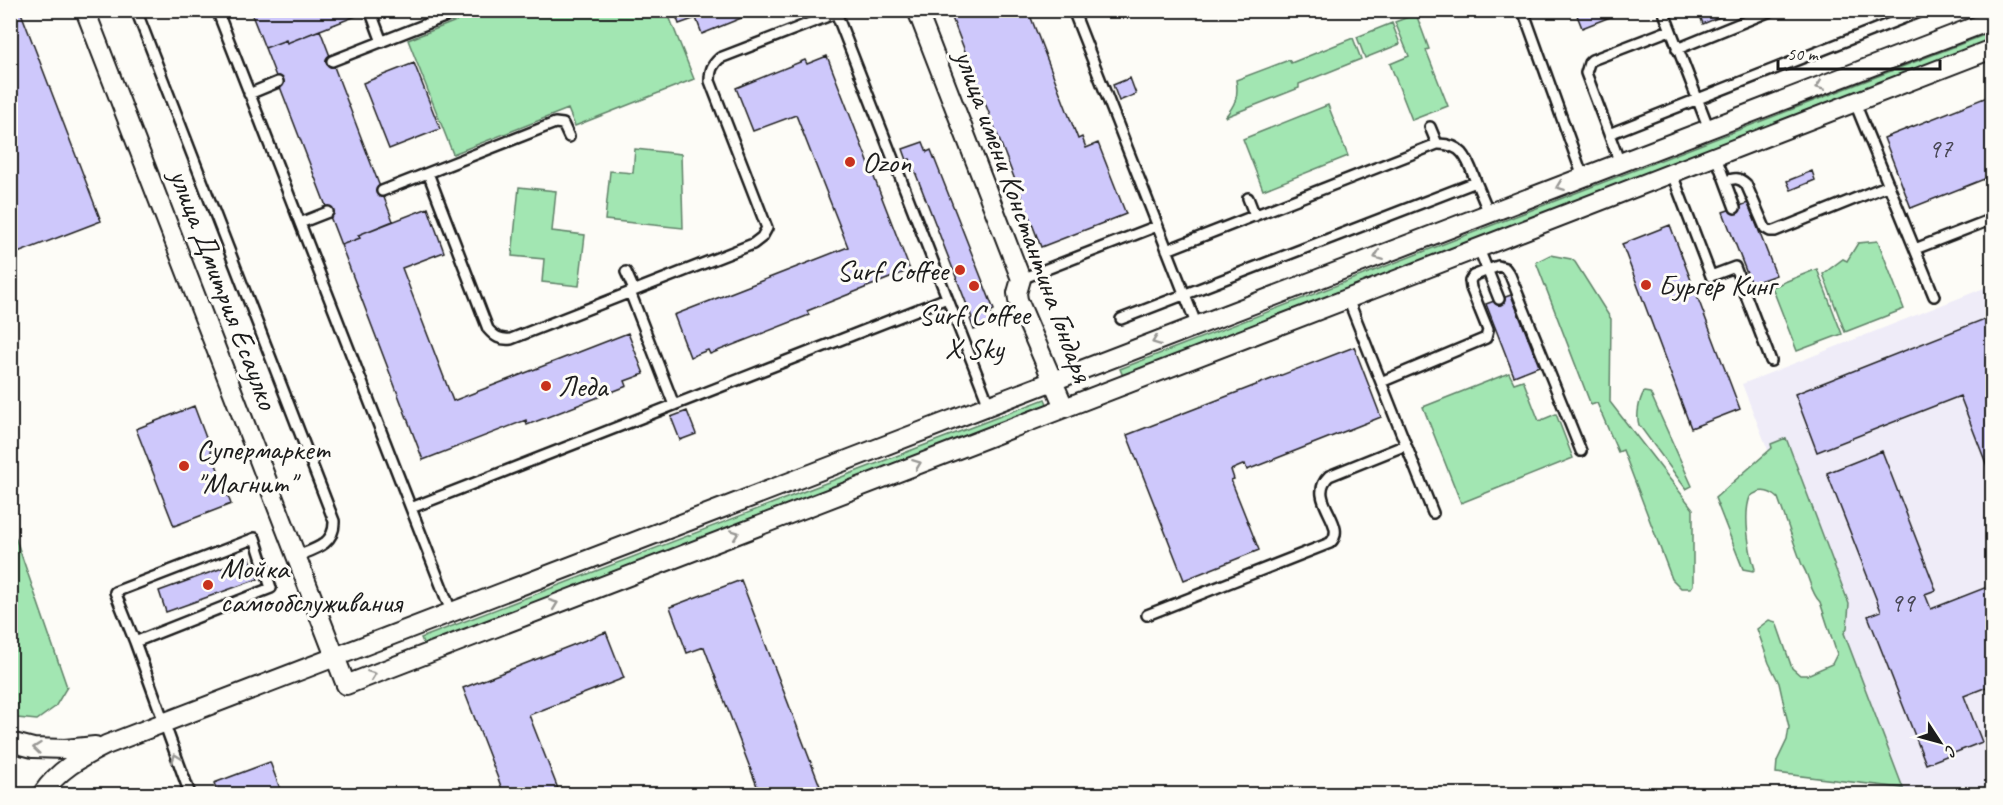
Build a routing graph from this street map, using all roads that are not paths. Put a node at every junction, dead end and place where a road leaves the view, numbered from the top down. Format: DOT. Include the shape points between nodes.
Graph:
graph roads {
  1 [pos="85,10"];
  2 [pos="136,10"];
  3 [pos="217,10"];
  4 [pos="370,10"];
  5 [pos="462,10"];
  6 [pos="917,10"];
  7 [pos="1073,10"];
  8 [pos="1523,10"];
  9 [pos="1663,10"];
  10 [pos="1773,10"];
  11 [pos="1924,10"];
  12 [pos="836,12"];
  13 [pos="1992,20"];
  14 [pos="1670,30"];
  15 [pos="382,42"];
  16 [pos="1677,48"];
  17 [pos="1992,49"];
  18 [pos="332,61"];
  19 [pos="278,82"];
  20 [pos="249,94"];
  21 [pos="1697,100"];
  22 [pos="1855,103"];
  23 [pos="1430,127"];
  24 [pos="1709,129"];
  25 [pos="1609,134"];
  26 [pos="569,137"];
  27 [pos="1437,144"];
  28 [pos="1716,157"];
  29 [pos="1620,163"];
  30 [pos="428,173"];
  31 [pos="1672,174"];
  32 [pos="1583,177"];
  33 [pos="1725,181"];
  34 [pos="1476,182"];
  35 [pos="1889,185"];
  36 [pos="382,191"];
  37 [pos="1248,198"];
  38 [pos="1735,208"];
  39 [pos="328,212"];
  40 [pos="1489,213"];
  41 [pos="1255,216"];
  42 [pos="1992,219"];
  43 [pos="300,223"];
  44 [pos="1157,226"];
  45 [pos="1479,249"];
  46 [pos="1915,249"];
  47 [pos="1167,250"];
  48 [pos="1487,270"];
  49 [pos="626,272"];
  50 [pos="1021,279"];
  51 [pos="632,291"];
  52 [pos="1184,295"];
  53 [pos="1934,296"];
  54 [pos="947,298"];
  55 [pos="1348,299"];
  56 [pos="1499,299"];
  57 [pos="1121,319"];
  58 [pos="1197,326"];
  59 [pos="1771,361"];
  60 [pos="1053,380"];
  61 [pos="1381,382"];
  62 [pos="674,405"];
  63 [pos="989,405"];
  64 [pos="1064,407"];
  65 [pos="1406,445"];
  66 [pos="1581,452"];
  67 [pos="411,508"];
  68 [pos="1432,513"];
  69 [pos="297,556"];
  70 [pos="450,611"];
  71 [pos="1147,615"];
  72 [pos="135,642"];
  73 [pos="336,656"];
  74 [pos="163,722"];
  75 [pos="10,742"];
  76 [pos="106,745"];
  77 [pos="42,795"];
  78 [pos="190,795"];
  1 -- 69 [label="street, улица Дмитрия Есаулко"];
  2 -- 69 [label="lane" via="334,521 330,539"];
  3 -- 20 [label="lane"];
  4 -- 15 [label="lane"];
  5 -- 15 [label="lane"];
  6 -- 50 [label="street, улица имени Константина Гондаря"];
  7 -- 44 [label="lane"];
  8 -- 32 [label="lane"];
  9 -- 14 [label="lane"];
  10 -- 16 [label="lane"];
  11 -- 21 [label="lane"];
  12 -- 51 [label="lane" via="720,58 710,72 710,81 765,219 767,228 762,237 753,244"];
  12 -- 54 [label="lane"];
  13 -- 24 [label="street, one-way"];
  14 -- 16 [label="lane"];
  14 -- 25 [label="lane" via="1588,63 1586,73"];
  15 -- 18 [label="lane"];
  16 -- 21 [label="lane"];
  17 -- 22 [label="street"];
  19 -- 20 [label="lane"];
  20 -- 43 [label="lane"];
  21 -- 24 [label="lane"];
  21 -- 25 [label="lane"];
  22 -- 28 [label="street"];
  22 -- 35 [label="lane"];
  23 -- 27 [label="lane"];
  24 -- 29 [label="street"];
  25 -- 29 [label="lane"];
  26 -- 30 [label="lane" via="563,124 555,123"];
  27 -- 34 [label="lane" via="1448,144 1467,157"];
  27 -- 41 [label="lane"];
  28 -- 31 [label="street"];
  28 -- 33 [label="lane"];
  29 -- 32 [label="street"];
  30 -- 36 [label="lane"];
  30 -- 51 [label="lane" via="494,335 511,339"];
  31 -- 45 [label="street"];
  31 -- 59 [label="lane" via="1711,276 1735,267"];
  32 -- 40 [label="street, one-way"];
  33 -- 35 [label="lane" via="1736,178 1746,184 1765,228 1770,231"];
  33 -- 38 [label="lane"];
  34 -- 40 [label="lane"];
  34 -- 52 [label="lane"];
  35 -- 46 [label="lane"];
  37 -- 41 [label="lane"];
  39 -- 43 [label="lane"];
  40 -- 58 [label="street, one-way"];
  41 -- 47 [label="lane"];
  42 -- 46 [label="lane"];
  43 -- 67 [label="lane"];
  44 -- 47 [label="lane"];
  44 -- 50 [label="lane"];
  45 -- 48 [label="lane"];
  45 -- 55 [label="street"];
  46 -- 53 [label="lane"];
  47 -- 52 [label="lane"];
  48 -- 56 [label="lane"];
  48 -- 61 [label="lane" via="1470,281 1488,330 1486,338"];
  48 -- 66 [label="lane" via="1498,266 1510,275"];
  49 -- 51 [label="lane"];
  50 -- 60 [label="street, улица имени Константина Гондаря" via="1018,300"];
  51 -- 62 [label="lane"];
  52 -- 57 [label="lane"];
  52 -- 58 [label="lane"];
  54 -- 62 [label="lane"];
  54 -- 63 [label="lane"];
  55 -- 61 [label="lane"];
  55 -- 64 [label="street"];
  58 -- 60 [label="street, one-way"];
  60 -- 63 [label="street"];
  60 -- 64 [label="street, улица имени Константина Гондаря"];
  61 -- 65 [label="lane"];
  62 -- 67 [label="lane"];
  63 -- 70 [label="street"];
  73 -- 64 [label="street, улица Дмитрия Есаулко, one-way" via="346,685"];
  65 -- 68 [label="lane"];
  65 -- 71 [label="lane" via="1324,480 1320,492 1336,531 1330,543"];
  67 -- 70 [label="lane"];
  69 -- 73 [label="street, улица Дмитрия Есаулко"];
  70 -- 73 [label="street"];
  72 -- 72 [label="lane" via="271,588 255,538 115,591"];
  72 -- 74 [label="lane"];
  73 -- 74 [label="street"];
  74 -- 76 [label="street"];
  78 -- 74 [label="lane, one-way"];
  76 -- 75 [label="street, one-way" via="65,749 33,748"];
  76 -- 77 [label="street" via="75,760 51,780"];
}
